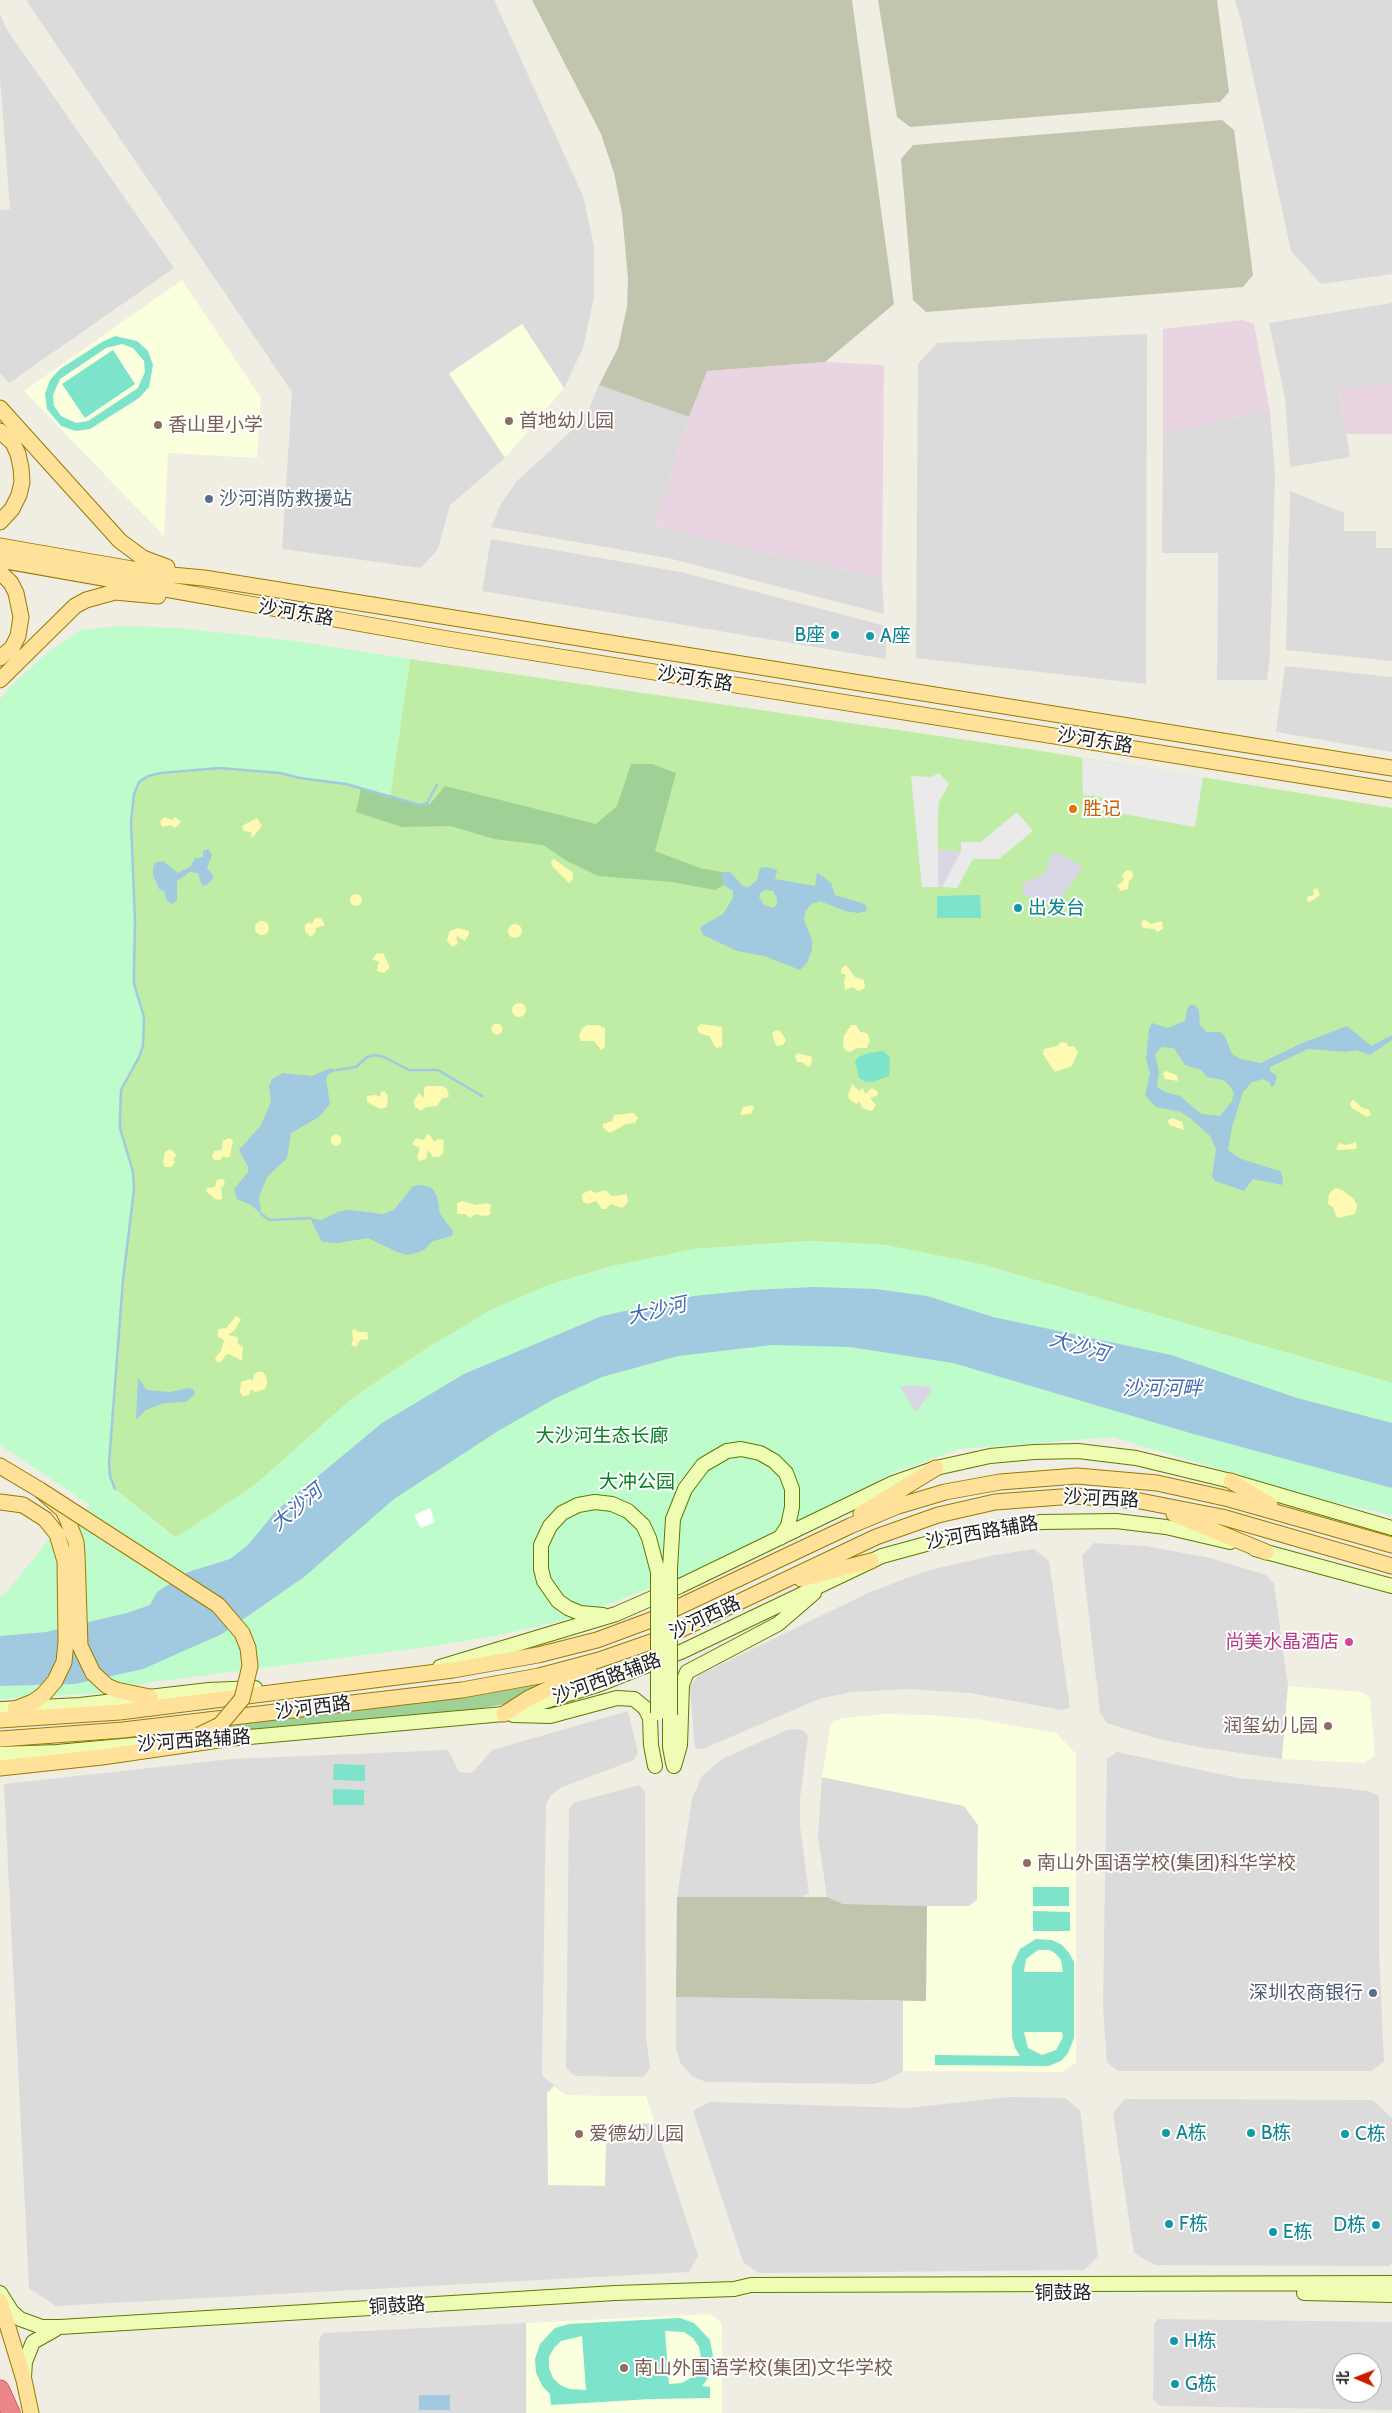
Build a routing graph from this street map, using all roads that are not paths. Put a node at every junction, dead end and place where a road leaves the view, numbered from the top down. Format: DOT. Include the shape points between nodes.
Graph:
graph roads {
  1 [pos="0,408"];
  2 [pos="0,430"];
  3 [pos="0,522"];
  4 [pos="0,546"];
  5 [pos="0,560"];
  6 [pos="92,569"];
  7 [pos="0,572"];
  8 [pos="204,578"];
  9 [pos="216,600"];
  10 [pos="0,658"];
  11 [pos="0,680"];
  12 [pos="1392,768"];
  13 [pos="1392,790"];
  14 [pos="0,1466"];
  15 [pos="936,1468"];
  16 [pos="1231,1481"];
  17 [pos="40,1490"];
  18 [pos="1140,1500"];
  19 [pos="0,1502"];
  20 [pos="1288,1516"];
  21 [pos="1392,1528"];
  22 [pos="780,1538"];
  23 [pos="824,1538"];
  24 [pos="1392,1545"];
  25 [pos="1266,1552"];
  26 [pos="871,1561"];
  27 [pos="1392,1566"];
  28 [pos="664,1570"];
  29 [pos="822,1585"];
  30 [pos="773,1586"];
  31 [pos="1392,1586"];
  32 [pos="616,1614"];
  33 [pos="624,1652"];
  34 [pos="415,1675"];
  35 [pos="303,1688"];
  36 [pos="150,1698"];
  37 [pos="0,1709"];
  38 [pos="15,1709"];
  39 [pos="504,1714"];
  40 [pos="664,1714"];
  41 [pos="0,1720"];
  42 [pos="0,1739"];
  43 [pos="226,1739"];
  44 [pos="156,1743"];
  45 [pos="0,1754"];
  46 [pos="0,1768"];
  47 [pos="1392,2283"];
  48 [pos="734,2289"];
  49 [pos="0,2293"];
  50 [pos="1392,2294"];
  51 [pos="0,2301"];
  52 [pos="60,2327"];
  53 [pos="24,2380"];
  54 [pos="0,2389"];
  55 [pos="11,2413"];
  56 [pos="31,2413"];
  1 -- 8 [label="main road" via="120,541 157,565"];
  2 -- 3 [label="main road" via="13,443 22,468 19,495"];
  4 -- 6 [label="main road, 沙河东路"];
  5 -- 6 [label="main road, 沙河东路"];
  6 -- 8 [label="main road, 沙河东路"];
  6 -- 9 [label="main road, 沙河东路"];
  7 -- 10 [label="main road" via="16,593 21,617 12,648"];
  8 -- 12 [label="main road, 沙河东路"];
  9 -- 11 [label="main road" via="115,592 100,595 75,606"];
  9 -- 13 [label="main road, 沙河东路" via="682,678"];
  14 -- 17 [label="main road"];
  15 -- 16 [label="main road" via="1013,1453 1078,1451 1136,1458"];
  15 -- 22 [label="main road" via="894,1483"];
  15 -- 23 [label="main road"];
  16 -- 20 [label="main road"];
  16 -- 21 [label="main road"];
  17 -- 36 [label="main road, bridge" via="63,1510 76,1542 79,1634 83,1655 99,1680 116,1690"];
  17 -- 44 [label="main road, bridge" via="218,1605 242,1633 250,1666 242,1699 220,1725 199,1735"];
  18 -- 25 [label="main road"];
  18 -- 27 [label="main road, 沙河西路" via="1222,1517"];
  18 -- 30 [label="main road, 沙河西路" via="1052,1497 995,1502 955,1510 876,1536"];
  19 -- 38 [label="main road" via="23,1505 39,1513 57,1534 64,1552 64,1662 47,1691 33,1702"];
  20 -- 23 [label="main road, 沙河西路" via="1157,1482 1107,1477 1051,1477 1000,1482 927,1497 875,1515"];
  20 -- 24 [label="main road, 沙河西路"];
  22 -- 28 [label="main road" via="788,1526 792,1507 792,1489 786,1473 760,1453 741,1449 727,1451 703,1465 685,1488 673,1518"];
  22 -- 32 [label="main road"];
  23 -- 34 [label="main road, 沙河西路" via="682,1607 597,1640 511,1662"];
  25 -- 26 [label="main road, 沙河西路辅路" via="1149,1524 1072,1520 970,1532 913,1546"];
  25 -- 31 [label="main road, 沙河西路辅路"];
  26 -- 29 [label="main road, 沙河西路辅路"];
  26 -- 30 [label="main road"];
  28 -- 32 [label="main road" via="642,1525 620,1507 603,1502 586,1503 570,1508 556,1519 546,1533 540,1557 550,1592 568,1608 580,1613"];
  28 -- 40 [label="main road, bridge"];
  29 -- 39 [label="main road, 沙河西路辅路" via="625,1675"];
  29 -- 40 [label="main road" via="778,1624 687,1672 682,1685 680,1745 674,1766"];
  30 -- 33 [label="main road, 沙河西路" via="690,1626"];
  32 -- 34 [label="main road"];
  33 -- 39 [label="main road" via="529,1698"];
  33 -- 42 [label="main road, 沙河西路" via="539,1676 462,1690 123,1730"];
  34 -- 35 [label="main road, 沙河西路"];
  35 -- 36 [label="main road" via="238,1688"];
  35 -- 41 [label="main road, 沙河西路" via="120,1712"];
  36 -- 38 [label="main road"];
  37 -- 38 [label="main road"];
  39 -- 40 [label="main road" via="550,1716 616,1698 634,1699 645,1708 650,1718 655,1766"];
  39 -- 43 [label="main road, 沙河西路辅路"];
  43 -- 44 [label="main road, 沙河西路辅路"];
  43 -- 46 [label="main road"];
  44 -- 45 [label="main road, 沙河西路辅路"];
  47 -- 48 [label="main road, 铜鼓路" via="751,2285"];
  48 -- 50 [label="main road, 铜鼓路" via="752,2294"];
  48 -- 52 [label="main road, 铜鼓路"];
  49 -- 52 [label="main road, 铜鼓路" via="20,2319 42,2327"];
  51 -- 53 [label="main road"];
  52 -- 53 [label="main road" via="33,2342 25,2362"];
  53 -- 56 [label="main road"];
  54 -- 55 [label="highway"];
}
